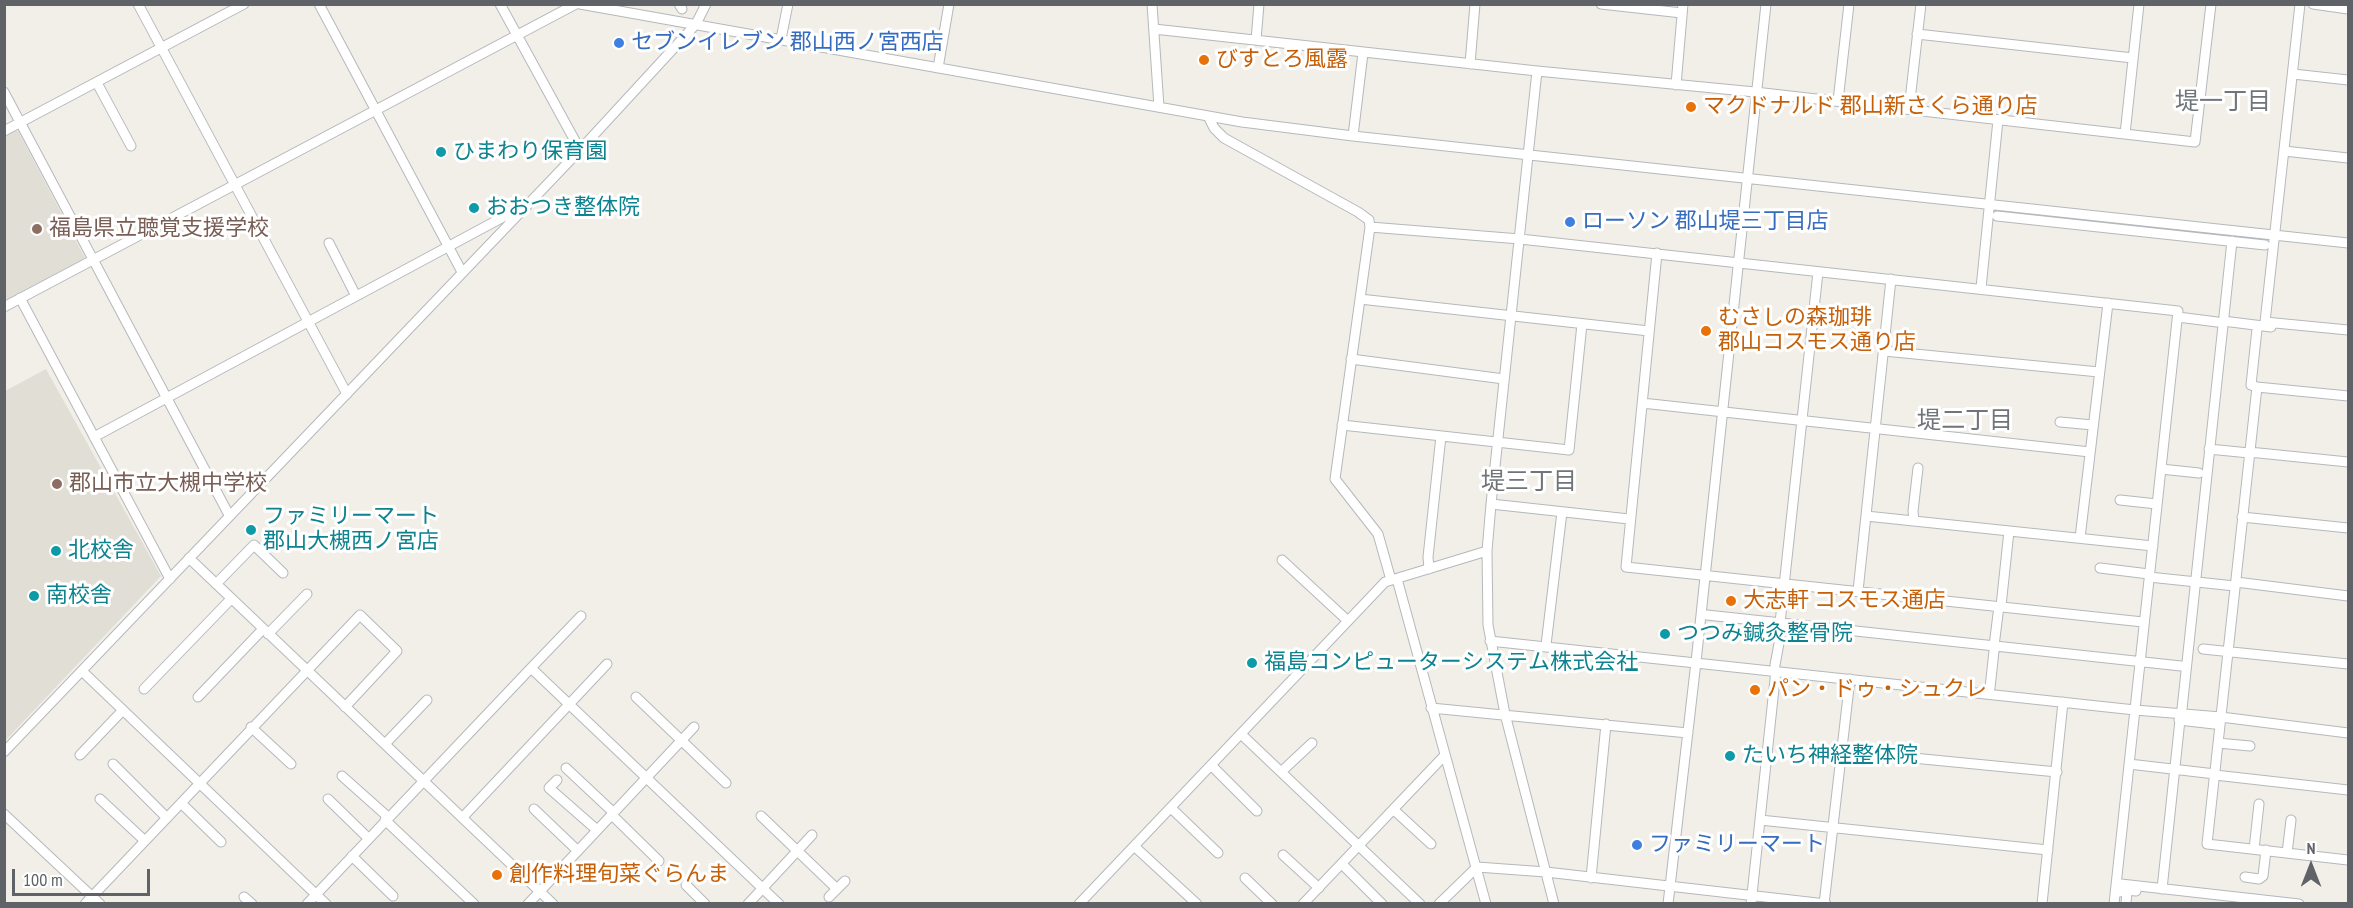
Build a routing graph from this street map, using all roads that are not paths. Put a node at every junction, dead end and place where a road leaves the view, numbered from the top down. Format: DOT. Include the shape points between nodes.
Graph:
graph roads {
  1 [pos="138,4"];
  2 [pos="244,4"];
  3 [pos="319,4"];
  4 [pos="500,4"];
  5 [pos="578,4"];
  6 [pos="706,4"];
  7 [pos="788,4"];
  8 [pos="949,4"];
  9 [pos="1152,4"];
  10 [pos="1259,4"];
  11 [pos="1475,4"];
  12 [pos="1601,4"];
  13 [pos="1766,4"];
  14 [pos="1849,4"];
  15 [pos="1920,4"];
  16 [pos="2139,4"];
  17 [pos="2211,4"];
  18 [pos="2300,4"];
  19 [pos="2313,4"];
  20 [pos="1683,9"];
  21 [pos="2349,9"];
  22 [pos="696,24"];
  23 [pos="1154,29"];
  24 [pos="1917,34"];
  25 [pos="516,36"];
  26 [pos="781,39"];
  27 [pos="1256,40"];
  28 [pos="162,48"];
  29 [pos="1363,52"];
  30 [pos="2133,58"];
  31 [pos="1470,64"];
  32 [pos="938,68"];
  33 [pos="1537,71"];
  34 [pos="2293,74"];
  35 [pos="2349,80"];
  36 [pos="97,83"];
  37 [pos="1676,85"];
  38 [pos="4,92"];
  39 [pos="1755,92"];
  40 [pos="1838,101"];
  41 [pos="1159,107"];
  42 [pos="376,109"];
  43 [pos="1909,109"];
  44 [pos="1208,116"];
  45 [pos="1998,120"];
  46 [pos="21,123"];
  47 [pos="4,131"];
  48 [pos="2125,134"];
  49 [pos="1353,136"];
  50 [pos="131,146"];
  51 [pos="580,150"];
  52 [pos="2284,151"];
  53 [pos="1528,154"];
  54 [pos="2349,158"];
  55 [pos="1748,177"];
  56 [pos="234,186"];
  57 [pos="529,203"];
  58 [pos="1990,204"];
  59 [pos="1996,216"];
  60 [pos="1370,227"];
  61 [pos="2274,235"];
  62 [pos="1520,239"];
  63 [pos="2229,241"];
  64 [pos="329,243"];
  65 [pos="2349,243"];
  66 [pos="2265,245"];
  67 [pos="449,246"];
  68 [pos="1657,254"];
  69 [pos="93,259"];
  70 [pos="1738,262"];
  71 [pos="462,272"];
  72 [pos="1818,272"];
  73 [pos="1891,279"];
  74 [pos="1981,288"];
  75 [pos="356,296"];
  76 [pos="20,298"];
  77 [pos="1359,299"];
  78 [pos="2108,303"];
  79 [pos="4,307"];
  80 [pos="1511,316"];
  81 [pos="2178,317"];
  82 [pos="309,321"];
  83 [pos="2220,322"];
  84 [pos="1582,324"];
  85 [pos="2257,330"];
  86 [pos="2349,330"];
  87 [pos="1649,331"];
  88 [pos="2349,336"];
  89 [pos="1884,351"];
  90 [pos="1351,359"];
  91 [pos="2099,372"];
  92 [pos="1504,379"];
  93 [pos="2257,387"];
  94 [pos="347,394"];
  95 [pos="2349,396"];
  96 [pos="167,397"];
  97 [pos="1642,403"];
  98 [pos="1721,412"];
  99 [pos="1803,421"];
  100 [pos="2060,422"];
  101 [pos="1342,425"];
  102 [pos="2093,425"];
  103 [pos="1876,429"];
  104 [pos="1441,436"];
  105 [pos="94,437"];
  106 [pos="1497,442"];
  107 [pos="2210,449"];
  108 [pos="2090,452"];
  109 [pos="2249,453"];
  110 [pos="2349,462"];
  111 [pos="1918,468"];
  112 [pos="2161,470"];
  113 [pos="2199,473"];
  114 [pos="2120,500"];
  115 [pos="1491,504"];
  116 [pos="2157,504"];
  117 [pos="1563,512"];
  118 [pos="229,515"];
  119 [pos="1866,516"];
  120 [pos="2242,517"];
  121 [pos="1629,519"];
  122 [pos="1914,521"];
  123 [pos="2349,528"];
  124 [pos="2009,531"];
  125 [pos="2080,538"];
  126 [pos="2153,546"];
  127 [pos="1487,551"];
  128 [pos="189,558"];
  129 [pos="1282,560"];
  130 [pos="2100,568"];
  131 [pos="1429,569"];
  132 [pos="283,573"];
  133 [pos="1705,575"];
  134 [pos="2149,576"];
  135 [pos="170,579"];
  136 [pos="1394,580"];
  137 [pos="2193,582"];
  138 [pos="1785,583"];
  139 [pos="216,584"];
  140 [pos="2236,584"];
  141 [pos="1858,591"];
  142 [pos="307,594"];
  143 [pos="2349,596"];
  144 [pos="231,598"];
  145 [pos="2000,606"];
  146 [pos="581,616"];
  147 [pos="1707,618"];
  148 [pos="1348,621"];
  149 [pos="2143,622"];
  150 [pos="1780,626"];
  151 [pos="265,632"];
  152 [pos="1490,640"];
  153 [pos="1546,645"];
  154 [pos="1994,649"];
  155 [pos="2204,649"];
  156 [pos="2228,652"];
  157 [pos="1696,662"];
  158 [pos="607,664"];
  159 [pos="2140,664"];
  160 [pos="2349,664"];
  161 [pos="531,668"];
  162 [pos="1775,668"];
  163 [pos="2181,669"];
  164 [pos="82,671"];
  165 [pos="306,671"];
  166 [pos="1850,679"];
  167 [pos="1990,688"];
  168 [pos="144,689"];
  169 [pos="198,697"];
  170 [pos="636,697"];
  171 [pos="427,700"];
  172 [pos="2063,702"];
  173 [pos="569,704"];
  174 [pos="345,706"];
  175 [pos="1431,708"];
  176 [pos="2179,709"];
  177 [pos="123,710"];
  178 [pos="2139,710"];
  179 [pos="1505,714"];
  180 [pos="2217,718"];
  181 [pos="2177,720"];
  182 [pos="1606,724"];
  183 [pos="251,727"];
  184 [pos="694,727"];
  185 [pos="1688,733"];
  186 [pos="2349,733"];
  187 [pos="1241,734"];
  188 [pos="682,741"];
  189 [pos="1312,743"];
  190 [pos="2218,743"];
  191 [pos="384,744"];
  192 [pos="2250,746"];
  193 [pos="1841,751"];
  194 [pos="4,752"];
  195 [pos="80,755"];
  196 [pos="1445,755"];
  197 [pos="112,764"];
  198 [pos="291,764"];
  199 [pos="2129,764"];
  200 [pos="1211,765"];
  201 [pos="566,768"];
  202 [pos="2172,769"];
  203 [pos="1281,772"];
  204 [pos="2056,772"];
  205 [pos="2215,774"];
  206 [pos="342,776"];
  207 [pos="647,778"];
  208 [pos="423,780"];
  209 [pos="557,780"];
  210 [pos="200,783"];
  211 [pos="726,783"];
  212 [pos="2349,790"];
  213 [pos="100,799"];
  214 [pos="328,799"];
  215 [pos="181,803"];
  216 [pos="2259,804"];
  217 [pos="1171,808"];
  218 [pos="534,809"];
  219 [pos="1394,810"];
  220 [pos="1257,811"];
  221 [pos="4,814"];
  222 [pos="613,814"];
  223 [pos="761,816"];
  224 [pos="167,818"];
  225 [pos="387,818"];
  226 [pos="463,818"];
  227 [pos="1760,820"];
  228 [pos="2291,820"];
  229 [pos="1832,828"];
  230 [pos="597,830"];
  231 [pos="812,835"];
  232 [pos="368,838"];
  233 [pos="145,841"];
  234 [pos="221,842"];
  235 [pos="1431,844"];
  236 [pos="1134,846"];
  237 [pos="1359,846"];
  238 [pos="2254,849"];
  239 [pos="2048,850"];
  240 [pos="2266,850"];
  241 [pos="578,851"];
  242 [pos="798,851"];
  243 [pos="1218,853"];
  244 [pos="2287,853"];
  245 [pos="1283,855"];
  246 [pos="352,856"];
  247 [pos="2349,860"];
  248 [pos="659,861"];
  249 [pos="1342,864"];
  250 [pos="1477,867"];
  251 [pos="1546,872"];
  252 [pos="2245,877"];
  253 [pos="1245,878"];
  254 [pos="1591,878"];
  255 [pos="845,880"];
  256 [pos="686,885"];
  257 [pos="1670,886"];
  258 [pos="763,888"];
  259 [pos="1319,888"];
  260 [pos="2159,888"];
  261 [pos="837,889"];
  262 [pos="540,891"];
  263 [pos="316,894"];
  264 [pos="393,896"];
  265 [pos="829,897"];
  266 [pos="88,900"];
  267 [pos="1752,900"];
  268 [pos="100,903"];
  269 [pos="307,903"];
  270 [pos="326,903"];
  271 [pos="474,903"];
  272 [pos="528,903"];
  273 [pos="553,903"];
  274 [pos="705,903"];
  275 [pos="748,903"];
  276 [pos="779,903"];
  277 [pos="1079,903"];
  278 [pos="1197,903"];
  279 [pos="1272,903"];
  280 [pos="1306,903"];
  281 [pos="1382,903"];
  282 [pos="1420,903"];
  283 [pos="1439,903"];
  284 [pos="1486,903"];
  285 [pos="1554,903"];
  286 [pos="1668,903"];
  287 [pos="1825,903"];
  288 [pos="2042,903"];
  289 [pos="2114,903"];
  290 [pos="2119,903"];
  291 [pos="2126,903"];
  292 [pos="2251,903"];
  293 [pos="2300,903"];
  1 -- 28 [label="street"];
  2 -- 28 [label="street"];
  3 -- 42 [label="street"];
  4 -- 25 [label="street"];
  5 -- 22 [label="street"];
  5 -- 25 [label="street"];
  6 -- 22 [label="street"];
  7 -- 26 [label="street"];
  8 -- 32 [label="street"];
  9 -- 23 [label="street"];
  10 -- 27 [label="street"];
  11 -- 31 [label="street"];
  12 -- 20 [label="street"];
  13 -- 39 [label="street"];
  14 -- 40 [label="street"];
  15 -- 24 [label="street"];
  16 -- 30 [label="street"];
  17 -- 48 [label="street" via="2195,142"];
  18 -- 34 [label="street"];
  19 -- 21 [label="street"];
  20 -- 37 [label="street"];
  22 -- 26 [label="street"];
  22 -- 51 [label="street"];
  23 -- 27 [label="street"];
  23 -- 41 [label="street"];
  24 -- 30 [label="street"];
  24 -- 43 [label="street"];
  25 -- 42 [label="street"];
  25 -- 51 [label="street"];
  26 -- 32 [label="street"];
  27 -- 29 [label="street"];
  28 -- 36 [label="street"];
  28 -- 56 [label="street"];
  29 -- 31 [label="street"];
  29 -- 49 [label="street"];
  30 -- 48 [label="street"];
  31 -- 33 [label="street"];
  32 -- 41 [label="street"];
  33 -- 37 [label="street"];
  33 -- 53 [label="street"];
  34 -- 35 [label="street"];
  34 -- 52 [label="street"];
  36 -- 46 [label="street"];
  36 -- 50 [label="street"];
  37 -- 39 [label="street"];
  38 -- 46 [label="street"];
  39 -- 40 [label="street"];
  39 -- 55 [label="street"];
  40 -- 43 [label="street"];
  41 -- 44 [label="street"];
  42 -- 56 [label="street"];
  42 -- 67 [label="street"];
  43 -- 45 [label="street"];
  44 -- 49 [label="street"];
  44 -- 60 [label="street" via="1224,138 1358,212 1369,220"];
  45 -- 48 [label="street"];
  45 -- 58 [label="street"];
  46 -- 47 [label="street"];
  46 -- 69 [label="street"];
  49 -- 53 [label="street"];
  51 -- 57 [label="street"];
  52 -- 54 [label="street"];
  52 -- 61 [label="street"];
  53 -- 55 [label="street"];
  53 -- 62 [label="street"];
  55 -- 58 [label="street"];
  55 -- 70 [label="street"];
  56 -- 69 [label="street"];
  56 -- 82 [label="street"];
  57 -- 67 [label="street"];
  57 -- 71 [label="street"];
  58 -- 61 [label="street"];
  58 -- 74 [label="street"];
  59 -- 63 [label="street"];
  60 -- 62 [label="street"];
  60 -- 77 [label="street"];
  61 -- 65 [label="street"];
  61 -- 86 [label="street" via="2265,322"];
  62 -- 68 [label="street"];
  62 -- 80 [label="street"];
  63 -- 66 [label="street"];
  63 -- 83 [label="street"];
  64 -- 75 [label="street"];
  67 -- 71 [label="street"];
  67 -- 75 [label="street"];
  68 -- 70 [label="street"];
  68 -- 87 [label="street"];
  69 -- 76 [label="street"];
  69 -- 96 [label="street"];
  70 -- 72 [label="street"];
  70 -- 98 [label="street"];
  71 -- 94 [label="street"];
  72 -- 73 [label="street"];
  72 -- 99 [label="street"];
  73 -- 74 [label="street"];
  73 -- 89 [label="street"];
  74 -- 78 [label="street"];
  75 -- 82 [label="street"];
  76 -- 79 [label="street"];
  76 -- 105 [label="street"];
  77 -- 80 [label="street"];
  77 -- 90 [label="street"];
  78 -- 81 [label="street" via="2178,311"];
  78 -- 91 [label="street"];
  80 -- 84 [label="street"];
  80 -- 92 [label="street"];
  81 -- 83 [label="street"];
  81 -- 112 [label="street"];
  82 -- 94 [label="street"];
  82 -- 96 [label="street"];
  83 -- 88 [label="street"];
  83 -- 107 [label="street"];
  83 -- 137 [label="street"];
  84 -- 87 [label="street"];
  84 -- 106 [label="street" via="1569,450"];
  85 -- 93 [label="street" via="2251,385"];
  87 -- 97 [label="street"];
  89 -- 91 [label="street"];
  89 -- 103 [label="street"];
  90 -- 92 [label="street"];
  90 -- 101 [label="street"];
  91 -- 102 [label="street"];
  92 -- 106 [label="street"];
  93 -- 95 [label="street"];
  93 -- 109 [label="street"];
  94 -- 118 [label="street"];
  96 -- 105 [label="street"];
  96 -- 118 [label="street"];
  97 -- 98 [label="street"];
  97 -- 121 [label="street"];
  98 -- 99 [label="street"];
  98 -- 133 [label="street"];
  99 -- 103 [label="street"];
  99 -- 138 [label="street"];
  100 -- 102 [label="street"];
  101 -- 104 [label="street"];
  101 -- 136 [label="street" via="1335,479 1377,534"];
  102 -- 108 [label="street"];
  103 -- 108 [label="street"];
  103 -- 119 [label="street"];
  104 -- 106 [label="street"];
  104 -- 131 [label="street"];
  105 -- 135 [label="street"];
  106 -- 115 [label="street"];
  107 -- 109 [label="street"];
  107 -- 137 [label="street"];
  108 -- 125 [label="street"];
  109 -- 110 [label="street"];
  109 -- 120 [label="street"];
  111 -- 122 [label="street"];
  112 -- 113 [label="street"];
  112 -- 116 [label="street"];
  114 -- 116 [label="street"];
  115 -- 117 [label="street"];
  115 -- 127 [label="street"];
  116 -- 126 [label="street"];
  117 -- 121 [label="street"];
  117 -- 153 [label="street"];
  118 -- 128 [label="street"];
  119 -- 122 [label="street"];
  119 -- 141 [label="street"];
  120 -- 123 [label="street"];
  120 -- 140 [label="street"];
  121 -- 133 [label="street" via="1626,567"];
  122 -- 124 [label="street"];
  124 -- 125 [label="street"];
  124 -- 145 [label="street"];
  125 -- 126 [label="street"];
  126 -- 134 [label="street"];
  127 -- 131 [label="street"];
  127 -- 152 [label="street"];
  128 -- 135 [label="street"];
  128 -- 139 [label="street"];
  129 -- 148 [label="street"];
  130 -- 134 [label="street"];
  131 -- 136 [label="street"];
  132 -- 139 [label="street" via="254,545"];
  133 -- 138 [label="street"];
  133 -- 157 [label="street"];
  134 -- 137 [label="street"];
  134 -- 149 [label="street"];
  135 -- 164 [label="street"];
  136 -- 148 [label="street" via="1385,582"];
  136 -- 175 [label="street"];
  137 -- 140 [label="street"];
  137 -- 163 [label="street"];
  137 -- 176 [label="street"];
  138 -- 141 [label="street"];
  138 -- 150 [label="street"];
  139 -- 144 [label="street"];
  140 -- 143 [label="street"];
  140 -- 156 [label="street"];
  141 -- 145 [label="street"];
  142 -- 151 [label="street"];
  144 -- 151 [label="street"];
  144 -- 168 [label="street"];
  145 -- 149 [label="street"];
  145 -- 154 [label="street"];
  146 -- 161 [label="street"];
  147 -- 150 [label="street"];
  148 -- 187 [label="street"];
  149 -- 159 [label="street"];
  150 -- 154 [label="street"];
  150 -- 162 [label="street"];
  151 -- 165 [label="street"];
  151 -- 169 [label="street"];
  152 -- 153 [label="street"];
  152 -- 179 [label="street"];
  153 -- 157 [label="street"];
  154 -- 159 [label="street"];
  154 -- 167 [label="street"];
  155 -- 156 [label="street"];
  156 -- 160 [label="street"];
  156 -- 180 [label="street"];
  157 -- 162 [label="street"];
  157 -- 185 [label="street"];
  158 -- 173 [label="street"];
  159 -- 163 [label="street"];
  159 -- 178 [label="street"];
  161 -- 173 [label="street"];
  161 -- 208 [label="street"];
  162 -- 166 [label="street"];
  162 -- 227 [label="street"];
  163 -- 176 [label="street"];
  164 -- 177 [label="street"];
  164 -- 194 [label="street"];
  165 -- 174 [label="street"];
  165 -- 174 [label="street" via="360,615 397,651"];
  165 -- 183 [label="street"];
  166 -- 172 [label="street"];
  166 -- 193 [label="street"];
  170 -- 188 [label="street"];
  171 -- 191 [label="street"];
  172 -- 178 [label="street"];
  172 -- 204 [label="street"];
  173 -- 207 [label="street"];
  173 -- 226 [label="street"];
  174 -- 191 [label="street"];
  175 -- 179 [label="street"];
  175 -- 196 [label="street"];
  176 -- 178 [label="street"];
  176 -- 180 [label="street"];
  177 -- 195 [label="street"];
  177 -- 210 [label="street"];
  178 -- 180 [label="street"];
  178 -- 181 [label="street"];
  178 -- 199 [label="street"];
  179 -- 182 [label="street"];
  179 -- 251 [label="street"];
  180 -- 181 [label="street"];
  180 -- 186 [label="street"];
  180 -- 190 [label="street"];
  181 -- 202 [label="street"];
  182 -- 185 [label="street"];
  182 -- 254 [label="street"];
  183 -- 198 [label="street"];
  183 -- 210 [label="street"];
  184 -- 188 [label="street"];
  185 -- 257 [label="street"];
  187 -- 200 [label="street"];
  187 -- 203 [label="street"];
  188 -- 207 [label="street"];
  188 -- 211 [label="street"];
  189 -- 203 [label="street"];
  190 -- 192 [label="street"];
  190 -- 205 [label="street"];
  191 -- 208 [label="street"];
  193 -- 204 [label="street"];
  193 -- 229 [label="street"];
  196 -- 219 [label="street"];
  196 -- 250 [label="street"];
  197 -- 224 [label="street"];
  199 -- 202 [label="street"];
  199 -- 289 [label="street"];
  200 -- 217 [label="street"];
  200 -- 220 [label="street"];
  201 -- 222 [label="street"];
  202 -- 205 [label="street"];
  202 -- 260 [label="street"];
  203 -- 237 [label="street"];
  204 -- 239 [label="street"];
  205 -- 212 [label="street"];
  205 -- 238 [label="street" via="2207,844"];
  206 -- 225 [label="street"];
  207 -- 222 [label="street"];
  207 -- 258 [label="street"];
  208 -- 225 [label="street"];
  208 -- 226 [label="street"];
  209 -- 230 [label="street" via="549,788"];
  210 -- 215 [label="street"];
  210 -- 263 [label="street"];
  213 -- 233 [label="street"];
  214 -- 232 [label="street"];
  215 -- 224 [label="street"];
  215 -- 234 [label="street"];
  216 -- 238 [label="street"];
  217 -- 236 [label="street"];
  217 -- 243 [label="street"];
  218 -- 241 [label="street"];
  219 -- 235 [label="street"];
  219 -- 237 [label="street"];
  221 -- 266 [label="street"];
  222 -- 230 [label="street"];
  222 -- 248 [label="street"];
  223 -- 242 [label="street"];
  224 -- 233 [label="street"];
  225 -- 232 [label="street"];
  225 -- 271 [label="street"];
  226 -- 262 [label="street"];
  227 -- 229 [label="street"];
  227 -- 267 [label="street"];
  228 -- 244 [label="street"];
  229 -- 239 [label="street"];
  229 -- 287 [label="street"];
  230 -- 241 [label="street"];
  231 -- 242 [label="street"];
  232 -- 246 [label="street"];
  233 -- 266 [label="street"];
  236 -- 277 [label="street"];
  236 -- 278 [label="street"];
  237 -- 249 [label="street"];
  237 -- 282 [label="street"];
  238 -- 240 [label="street"];
  239 -- 288 [label="street"];
  240 -- 244 [label="street"];
  240 -- 252 [label="street" via="2263,876"];
  241 -- 262 [label="street"];
  242 -- 258 [label="street"];
  242 -- 261 [label="street"];
  244 -- 247 [label="street"];
  245 -- 259 [label="street"];
  246 -- 263 [label="street"];
  246 -- 264 [label="street"];
  249 -- 259 [label="street"];
  249 -- 281 [label="street"];
  250 -- 251 [label="street"];
  250 -- 283 [label="street"];
  250 -- 284 [label="street"];
  251 -- 254 [label="street"];
  251 -- 285 [label="street"];
  253 -- 279 [label="street"];
  254 -- 257 [label="street"];
  255 -- 261 [label="street"];
  256 -- 274 [label="street"];
  257 -- 267 [label="street"];
  257 -- 286 [label="street"];
  258 -- 275 [label="street"];
  258 -- 276 [label="street"];
  259 -- 280 [label="street"];
  260 -- 290 [label="street" via="2121,884"];
  260 -- 293 [label="street"];
  261 -- 265 [label="street"];
  262 -- 272 [label="street"];
  262 -- 273 [label="street"];
  263 -- 269 [label="street"];
  263 -- 270 [label="street"];
  266 -- 268 [label="street"];
  267 -- 287 [label="street"];
  291 -- 292 [label="street" via="2127,890"];
}
